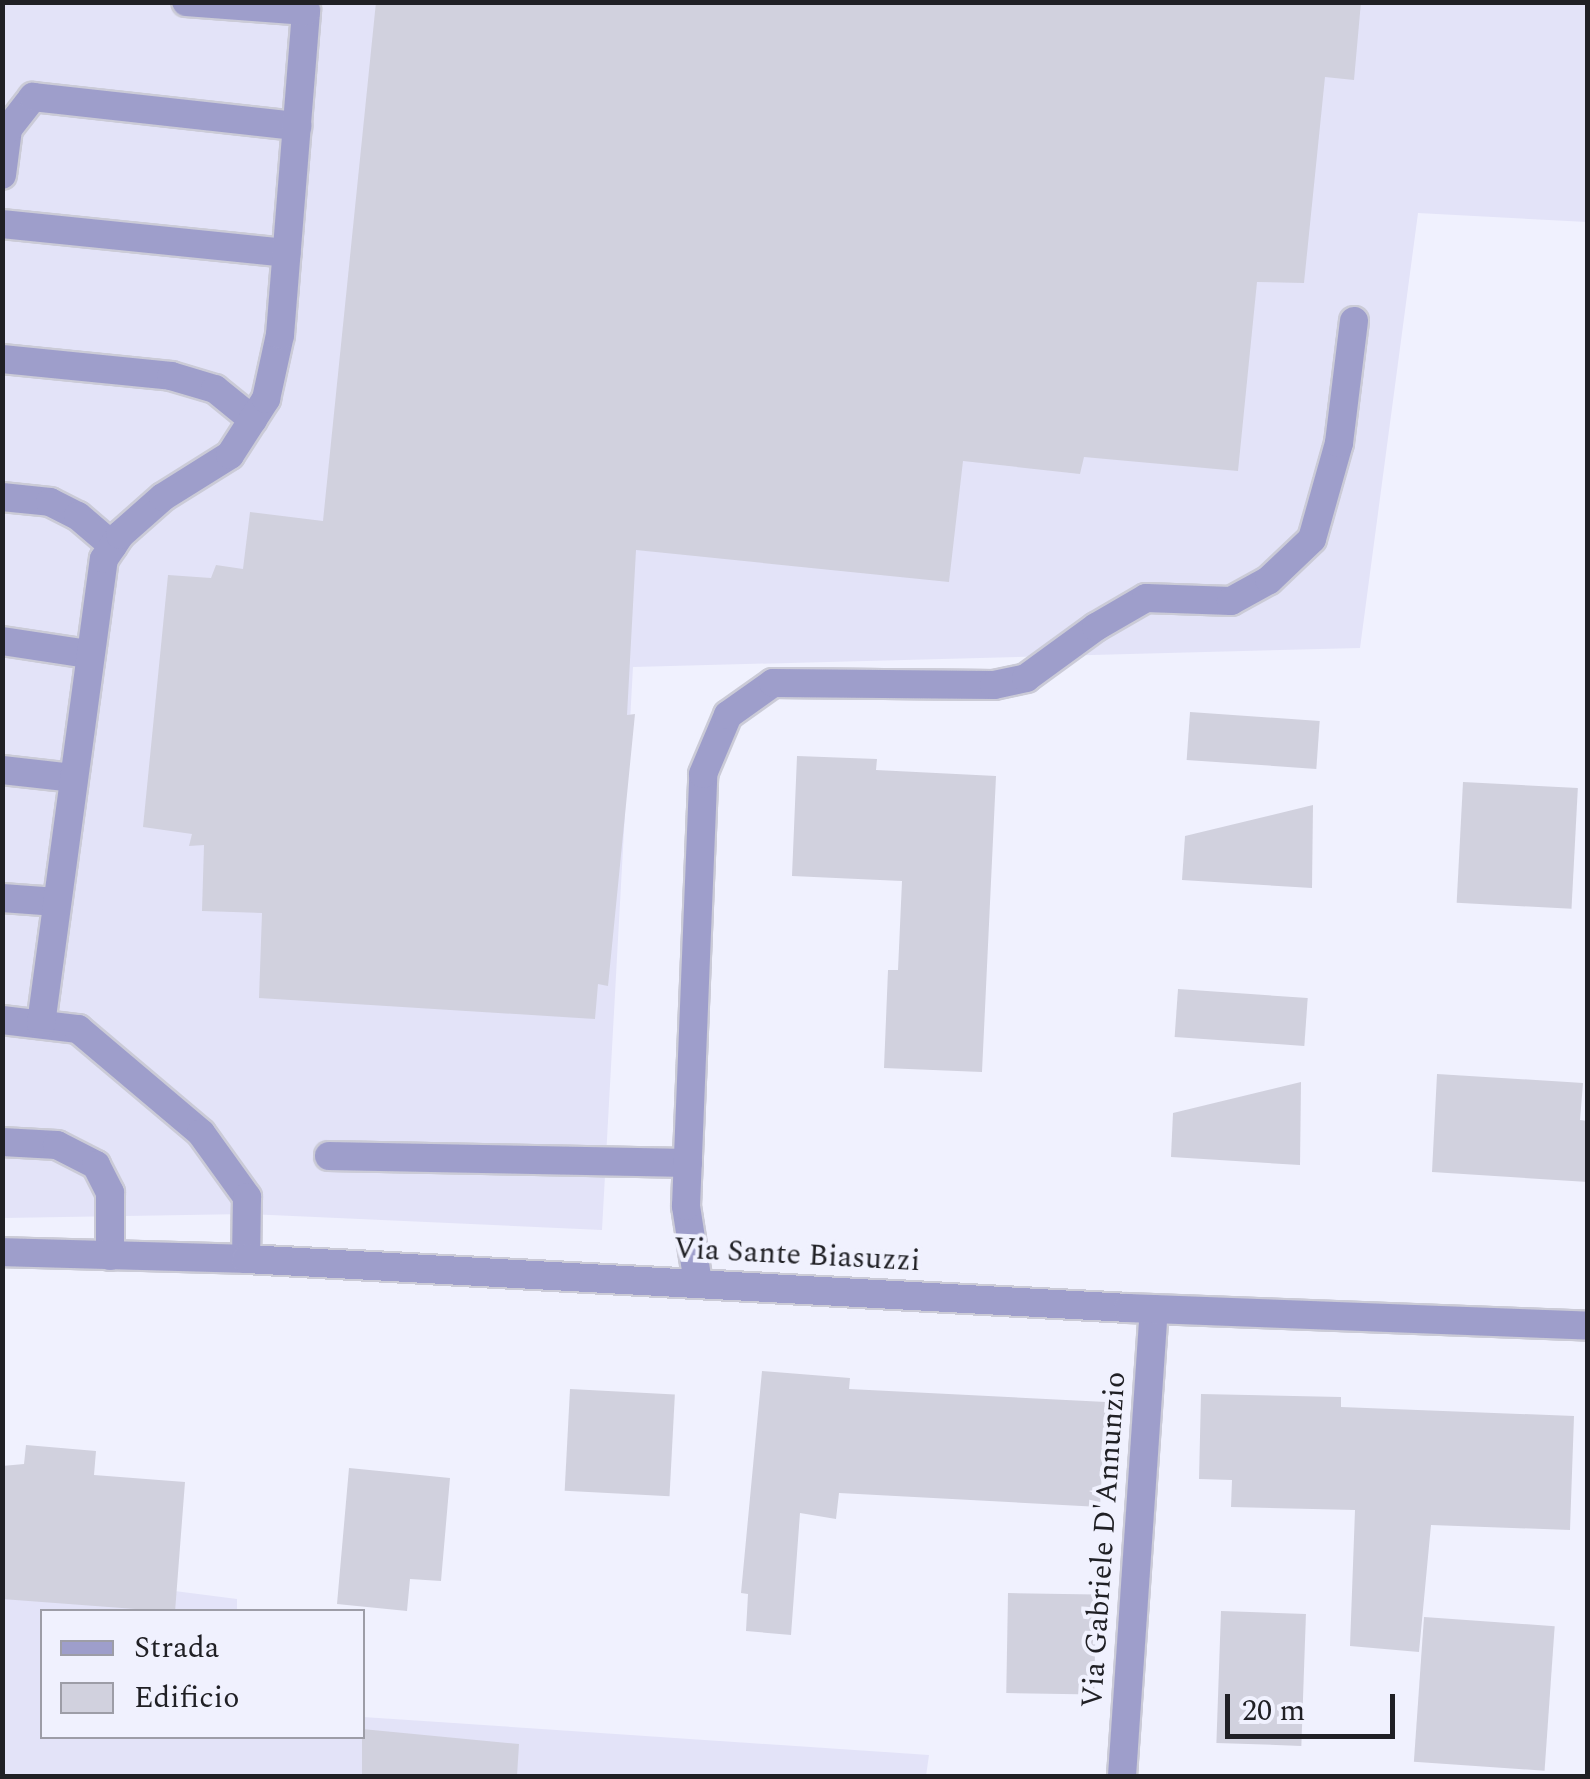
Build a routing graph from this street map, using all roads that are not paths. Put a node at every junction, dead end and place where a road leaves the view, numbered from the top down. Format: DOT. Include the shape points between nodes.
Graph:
graph roads {
  1 [pos="186,2"];
  2 [pos="307,7"];
  3 [pos="298,126"];
  4 [pos="2,175"];
  5 [pos="2,224"];
  6 [pos="287,253"];
  7 [pos="1354,322"];
  8 [pos="2,359"];
  9 [pos="253,420"];
  10 [pos="2,497"];
  11 [pos="112,546"];
  12 [pos="2,641"];
  13 [pos="88,654"];
  14 [pos="2,770"];
  15 [pos="73,778"];
  16 [pos="2,898"];
  17 [pos="56,902"];
  18 [pos="2,1020"];
  19 [pos="41,1024"];
  20 [pos="2,1142"];
  21 [pos="329,1156"];
  22 [pos="688,1164"];
  23 [pos="2,1252"];
  24 [pos="110,1256"];
  25 [pos="246,1259"];
  26 [pos="698,1283"];
  27 [pos="1154,1309"];
  28 [pos="1588,1326"];
  29 [pos="1122,1776"];
  1 -- 2 [label="street"];
  2 -- 3 [label="street"];
  3 -- 4 [label="street" via="33,97 8,129"];
  3 -- 6 [label="street"];
  5 -- 6 [label="street"];
  6 -- 9 [label="street" via="276,351 266,399"];
  7 -- 22 [label="street" via="1338,443 1312,540 1269,580 1230,600 1146,598 1026,678 994,686 773,684 728,715 703,774"];
  8 -- 9 [label="street" via="171,376 215,389"];
  9 -- 11 [label="street" via="230,455 164,497"];
  10 -- 11 [label="street" via="50,502"];
  11 -- 13 [label="street" via="104,558"];
  12 -- 13 [label="street"];
  13 -- 15 [label="street"];
  14 -- 15 [label="street"];
  15 -- 17 [label="street"];
  16 -- 17 [label="street"];
  17 -- 19 [label="street"];
  18 -- 19 [label="street"];
  19 -- 25 [label="street" via="78,1029 201,1134 248,1198"];
  20 -- 24 [label="street" via="58,1145 96,1164 110,1193"];
  21 -- 22 [label="street"];
  22 -- 26 [label="street" via="686,1206"];
  23 -- 24 [label="street, Via Sante Biasuzzi"];
  24 -- 25 [label="street, Via Sante Biasuzzi"];
  25 -- 26 [label="street, Via Sante Biasuzzi"];
  26 -- 27 [label="street, Via Sante Biasuzzi"];
  27 -- 28 [label="street, Via Sante Biasuzzi"];
  27 -- 29 [label="street, Via Gabriele D'Annunzio"];
}
